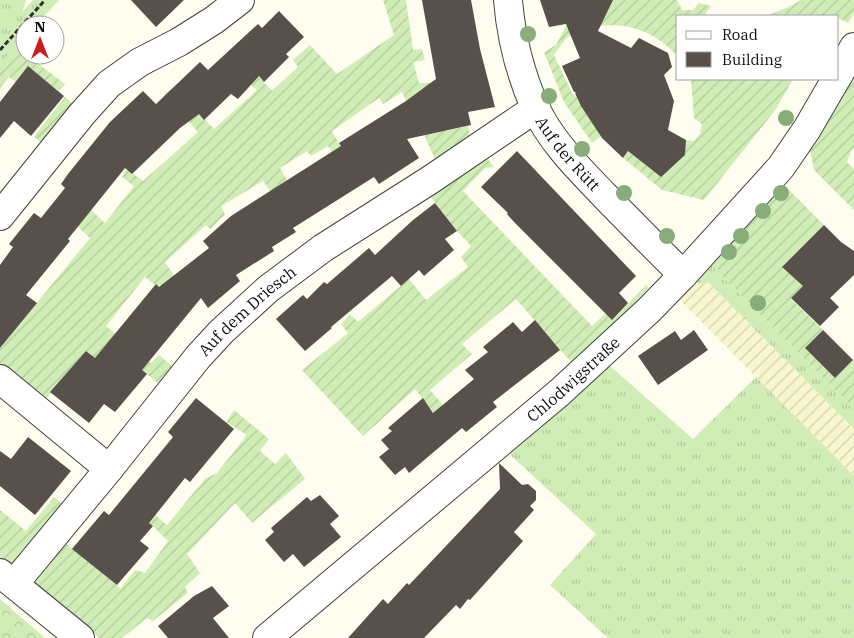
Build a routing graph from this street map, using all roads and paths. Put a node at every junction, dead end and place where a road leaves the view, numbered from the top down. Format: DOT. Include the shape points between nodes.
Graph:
graph roads {
  1 [pos="45,0"];
  2 [pos="240,0"];
  3 [pos="508,0"];
  4 [pos="854,47"];
  5 [pos="0,50"];
  6 [pos="839,73"];
  7 [pos="835,80"];
  8 [pos="536,108"];
  9 [pos="0,216"];
  10 [pos="683,275"];
  11 [pos="0,379"];
  12 [pos="109,469"];
  13 [pos="7,578"];
  14 [pos="80,638"];
  15 [pos="267,638"];
  1 -- 5 [label="path"];
  2 -- 9 [label="street" via="180,42 140,62 109,84"];
  3 -- 8 [label="street, Auf der Rütt" via="518,59"];
  4 -- 6 [label="street, Chlodwigstraße"];
  7 -- 10 [label="street, Chlodwigstraße" via="781,167"];
  8 -- 10 [label="street, Auf der Rütt" via="567,155"];
  8 -- 12 [label="street, Auf dem Driesch" via="323,248 268,289 198,357"];
  10 -- 15 [label="street, Chlodwigstraße" via="559,393"];
  11 -- 12 [label="street"];
  12 -- 13 [label="street, Auf dem Driesch"];
  13 -- 14 [label="street"];
}
